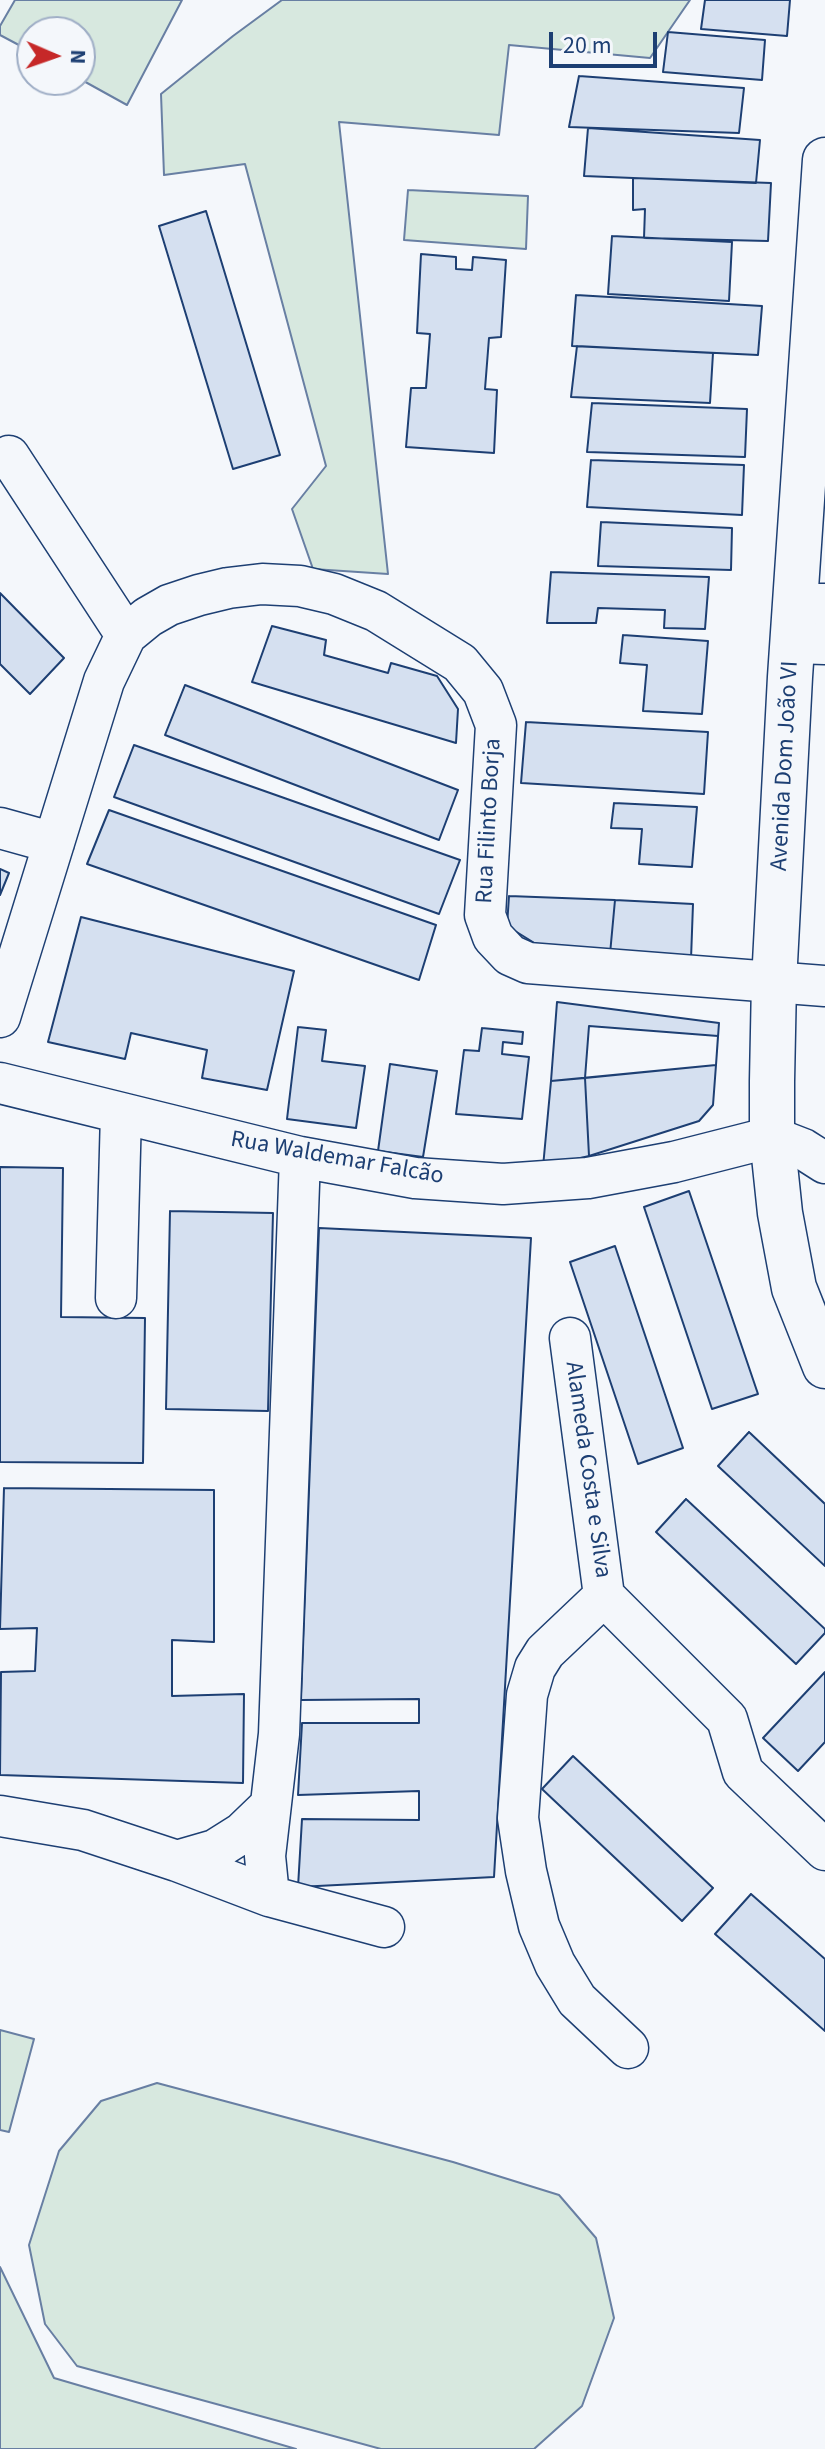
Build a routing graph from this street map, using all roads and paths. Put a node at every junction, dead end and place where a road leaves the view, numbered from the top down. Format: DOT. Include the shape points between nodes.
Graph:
graph roads {
  1 [pos="825,160"];
  2 [pos="9,456"];
  3 [pos="810,624"];
  4 [pos="126,635"];
  5 [pos="0,828"];
  6 [pos="54,843"];
  7 [pos="774,982"];
  8 [pos="825,986"];
  9 [pos="0,1017"];
  10 [pos="0,1083"];
  11 [pos="121,1113"];
  12 [pos="772,1137"];
  13 [pos="300,1157"];
  14 [pos="825,1163"];
  15 [pos="116,1298"];
  16 [pos="570,1338"];
  17 [pos="825,1366"];
  18 [pos="604,1596"];
  19 [pos="269,1807"];
  20 [pos="0,1816"];
  21 [pos="825,1850"];
  22 [pos="177,1861"];
  23 [pos="269,1896"];
  24 [pos="384,1927"];
  25 [pos="628,2048"];
  1 -- 3 [label="main road, Avenida Dom João VI"];
  2 -- 4 [label="street"];
  3 -- 7 [label="main road, Avenida Dom João VI"];
  4 -- 6 [label="street, Rua Filinto Borja" via="104,681"];
  4 -- 7 [label="street, Rua Filinto Borja" via="169,605 262,584 334,594 376,611 460,663 483,691 496,725 485,915 493,937 510,955 528,963"];
  5 -- 6 [label="street"];
  6 -- 9 [label="street, Rua Filinto Borja"];
  7 -- 8 [label="street, Rua Filinto Borja"];
  7 -- 12 [label="main road, Avenida Dom João VI"];
  10 -- 11 [label="street, Rua Waldemar Falcão"];
  11 -- 13 [label="street, Rua Waldemar Falcão"];
  11 -- 15 [label="street"];
  12 -- 13 [label="street, Rua Waldemar Falcão" via="588,1178 503,1184 415,1178"];
  12 -- 14 [label="street"];
  12 -- 17 [label="main road, Avenida Dom João VI" via="794,1288"];
  13 -- 19 [label="street" via="279,1734"];
  16 -- 18 [label="street, Alameda Costa e Silva"];
  18 -- 21 [label="street, Alameda Costa e Silva" via="727,1719 743,1772"];
  18 -- 25 [label="street" via="535,1668 527,1695 518,1818 539,1926 555,1964 577,2000"];
  19 -- 22 [label="street" via="215,1850"];
  19 -- 23 [label="street"];
  20 -- 22 [label="street" via="83,1830"];
  22 -- 23 [label="street"];
  23 -- 24 [label="street"];
}
